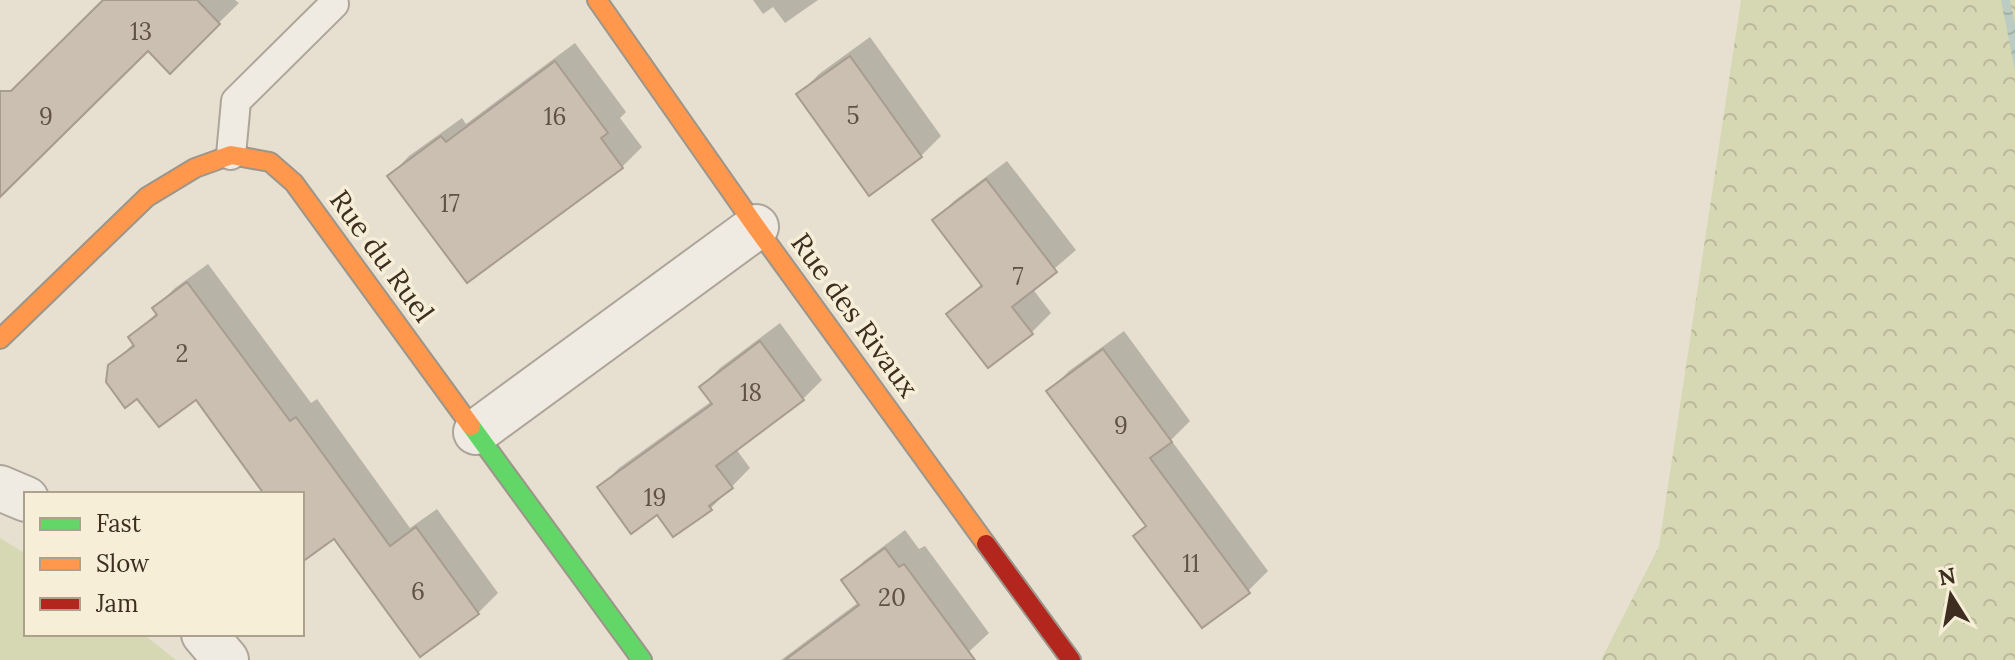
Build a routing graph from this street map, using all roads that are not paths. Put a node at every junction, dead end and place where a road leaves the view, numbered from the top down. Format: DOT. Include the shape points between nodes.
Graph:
graph roads {
  1 [pos="597,0"];
  2 [pos="334,4"];
  3 [pos="231,155"];
  4 [pos="756,227"];
  5 [pos="0,339"];
  6 [pos="476,432"];
  7 [pos="0,488"];
  8 [pos="24,498"];
  9 [pos="206,636"];
  10 [pos="226,660"];
  11 [pos="642,660"];
  12 [pos="1071,660"];
  1 -- 4 [label="street, Rue des Rivaux"];
  2 -- 3 [label="lane" via="236,101"];
  3 -- 5 [label="street" via="195,168 147,197"];
  3 -- 6 [label="street, Rue du Ruel" via="270,162 294,183"];
  4 -- 6 [label="street"];
  4 -- 12 [label="street, Rue des Rivaux"];
  6 -- 11 [label="street, Rue du Ruel"];
  7 -- 8 [label="street"];
  9 -- 10 [label="street"];
}
